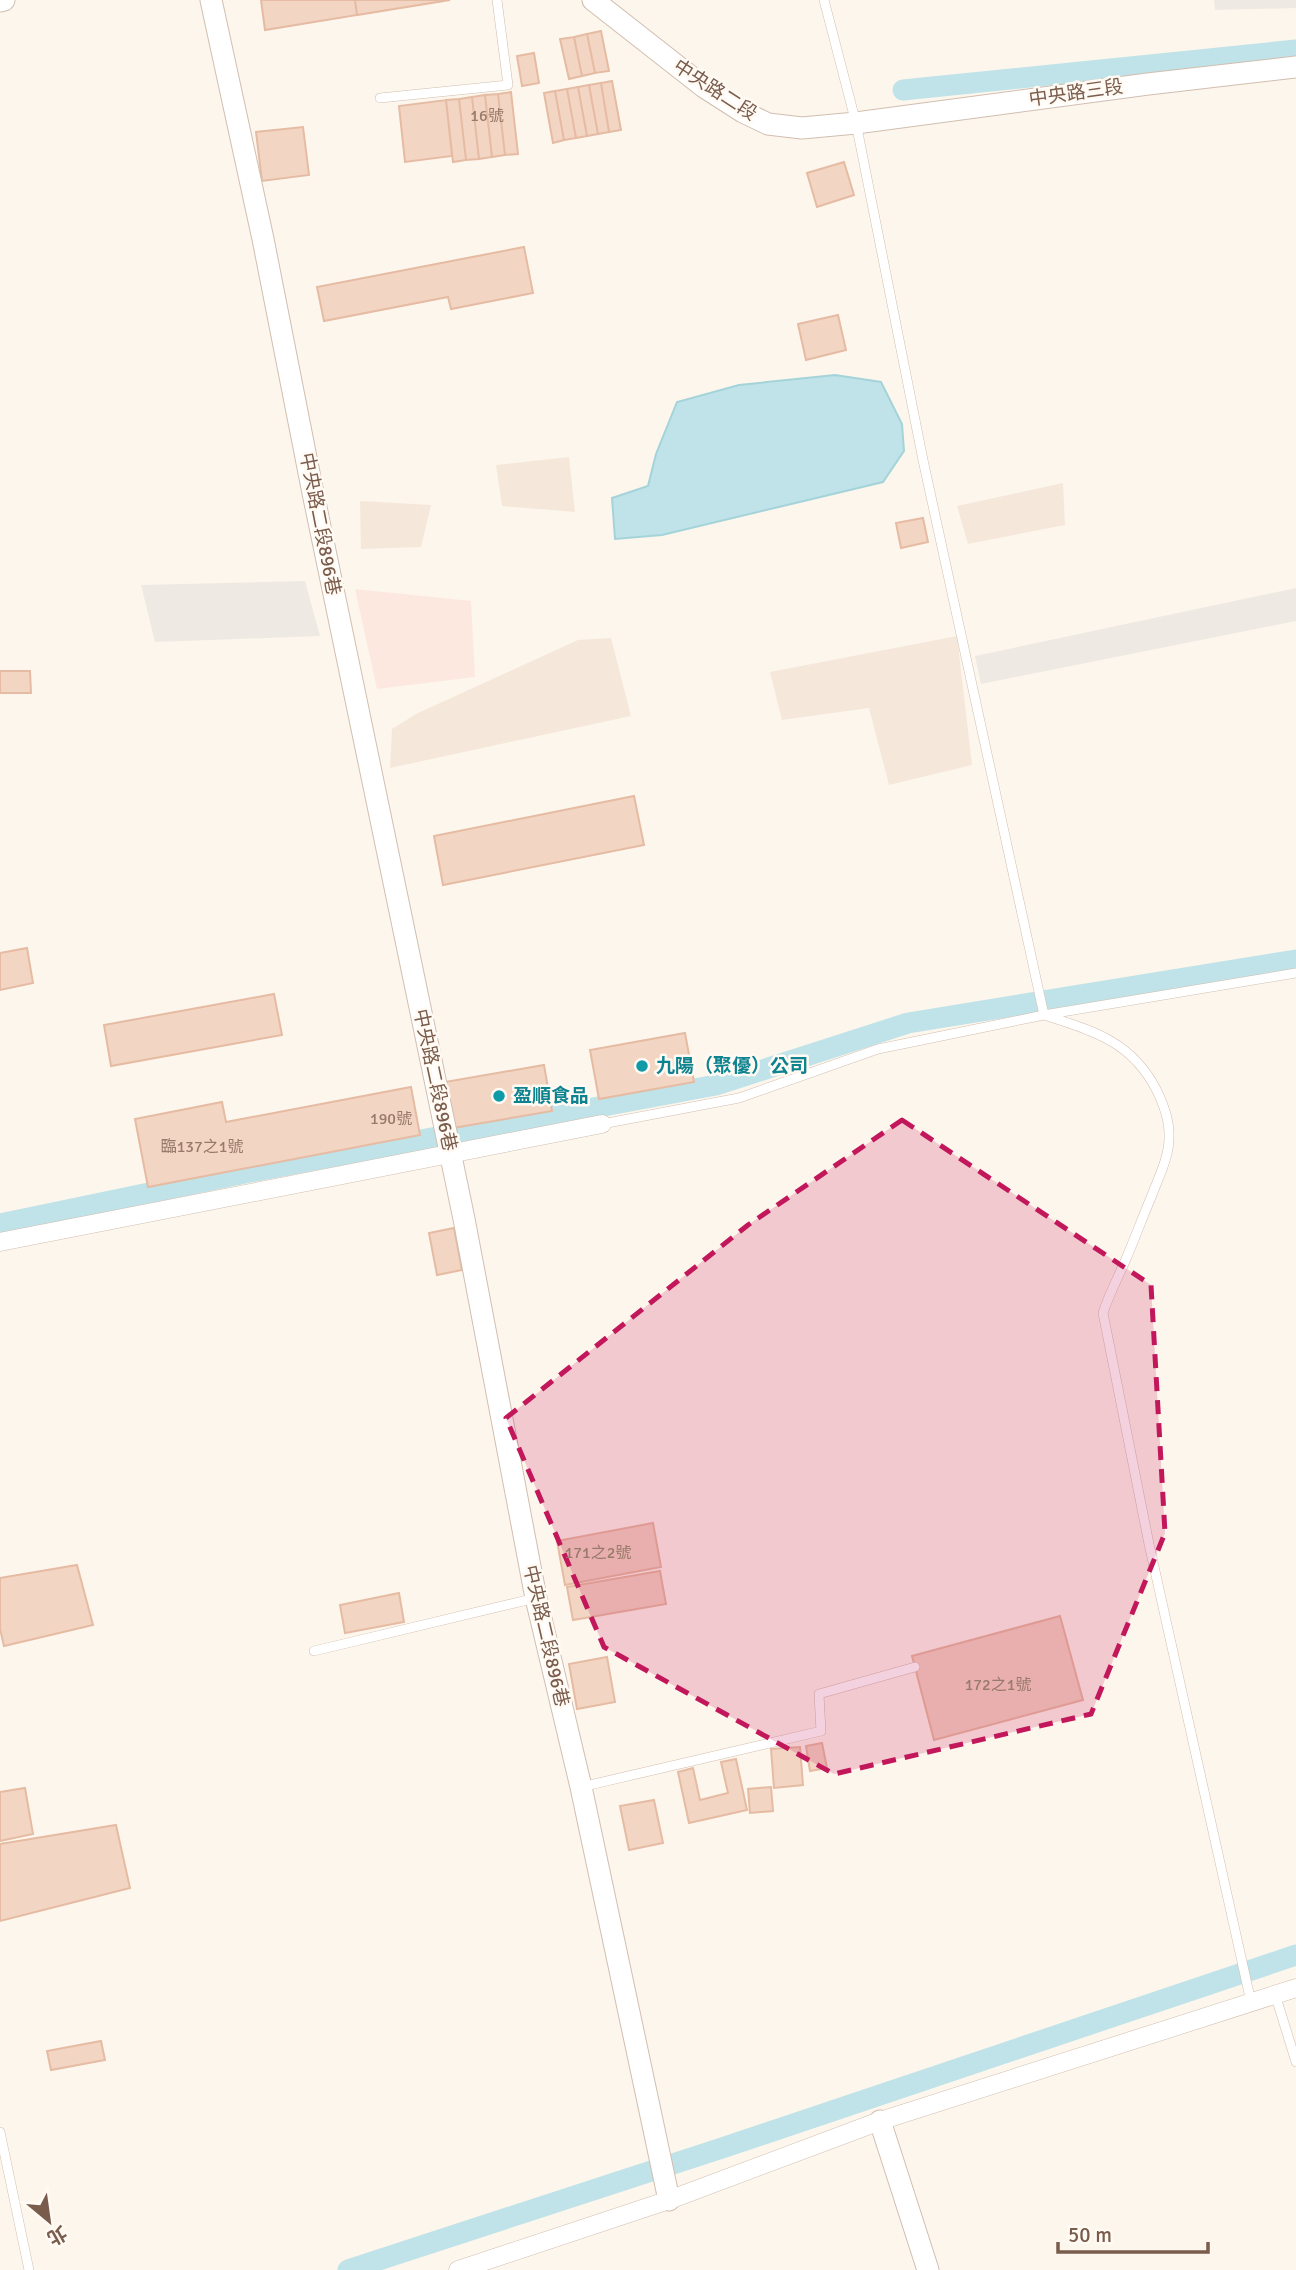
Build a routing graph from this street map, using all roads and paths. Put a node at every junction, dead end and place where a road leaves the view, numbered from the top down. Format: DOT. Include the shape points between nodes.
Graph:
graph roads {
  1 [pos="211,0"];
  2 [pos="497,0"];
  3 [pos="593,0"];
  4 [pos="824,0"];
  5 [pos="1296,67"];
  6 [pos="380,98"];
  7 [pos="856,123"];
  8 [pos="1296,973"];
  9 [pos="1045,1015"];
  10 [pos="602,1124"];
  11 [pos="450,1155"];
  12 [pos="0,1242"];
  13 [pos="536,1598"];
  14 [pos="314,1651"];
  15 [pos="915,1667"];
  16 [pos="581,1787"];
  17 [pos="1296,1987"];
  18 [pos="1275,1994"];
  19 [pos="1251,2002"];
  20 [pos="1296,2063"];
  21 [pos="880,2120"];
  22 [pos="0,2132"];
  23 [pos="669,2200"];
  24 [pos="470,2268"];
  25 [pos="29,2270"];
  26 [pos="928,2270"];
  1 -- 11 [label="street, 中央路二段896巷"];
  2 -- 6 [label="lane" via="508,85"];
  3 -- 7 [label="street, 中央路二段" via="704,87 768,124 802,128"];
  4 -- 7 [label="lane"];
  5 -- 7 [label="street, 中央路三段"];
  7 -- 9 [label="lane" via="926,473"];
  8 -- 9 [label="lane"];
  9 -- 10 [label="lane" via="878,1049 739,1098"];
  9 -- 19 [label="lane" via="1115,1042 1150,1077 1164,1105 1170,1135 1167,1158 1103,1313 1149,1544"];
  10 -- 11 [label="street"];
  11 -- 12 [label="street"];
  11 -- 13 [label="street, 中央路二段896巷"];
  13 -- 14 [label="lane"];
  13 -- 16 [label="street, 中央路二段896巷"];
  15 -- 16 [label="lane" via="819,1694 821,1731"];
  16 -- 23 [label="street, 中央路二段896巷"];
  17 -- 18 [label="street"];
  18 -- 19 [label="street"];
  18 -- 20 [label="lane"];
  19 -- 21 [label="street"];
  21 -- 23 [label="street"];
  21 -- 26 [label="street"];
  22 -- 25 [label="lane"];
  23 -- 24 [label="street"];
}
